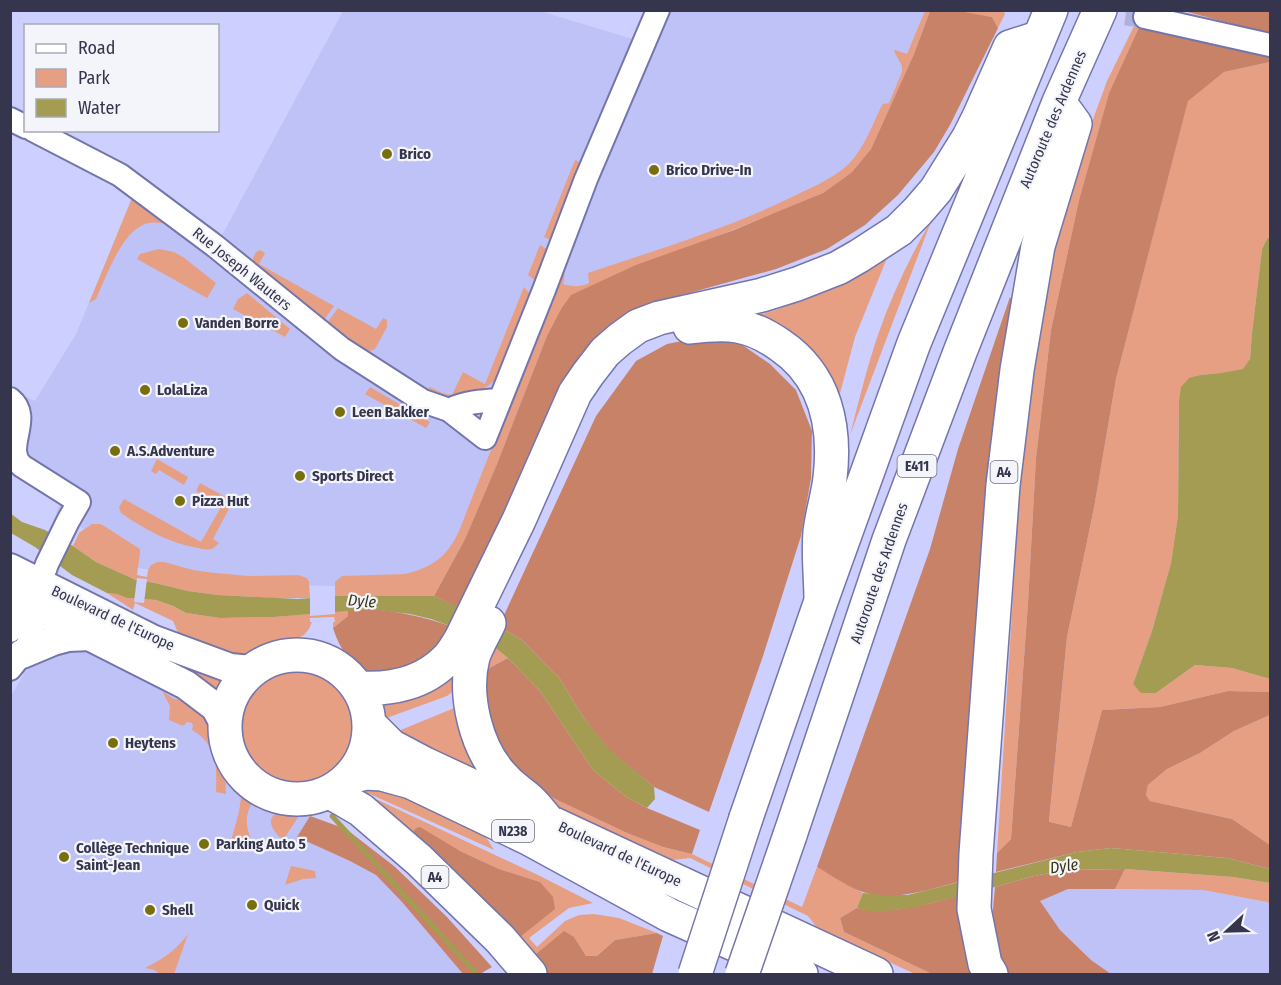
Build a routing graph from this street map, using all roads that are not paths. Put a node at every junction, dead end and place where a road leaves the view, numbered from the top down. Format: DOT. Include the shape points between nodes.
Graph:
graph roads {
  1 [pos="658,10"];
  2 [pos="1100,10"];
  3 [pos="1145,17"];
  4 [pos="1044,24"];
  5 [pos="1270,45"];
  6 [pos="1059,102"];
  7 [pos="10,119"];
  8 [pos="24,126"];
  9 [pos="37,132"];
  10 [pos="10,399"];
  11 [pos="500,400"];
  12 [pos="449,410"];
  13 [pos="10,568"];
  14 [pos="32,587"];
  15 [pos="491,599"];
  16 [pos="821,601"];
  17 [pos="90,636"];
  18 [pos="14,651"];
  19 [pos="464,653"];
  20 [pos="252,670"];
  21 [pos="359,688"];
  22 [pos="225,725"];
  23 [pos="370,725"];
  24 [pos="340,784"];
  25 [pos="548,821"];
  26 [pos="530,975"];
  27 [pos="695,975"];
  28 [pos="742,975"];
  29 [pos="801,975"];
  30 [pos="876,975"];
  31 [pos="991,975"];
  1 -- 11 [label="street, Rue Joseph Wauters" via="586,179"];
  2 -- 6 [label="highway, Autoroute des Ardennes / E411"];
  3 -- 5 [label="street"];
  4 -- 15 [label="highway" via="1010,47 969,137 936,190 899,230 838,268 762,295 659,318 638,326 604,352 576,393 519,520"];
  4 -- 16 [label="highway, E411" via="914,343"];
  6 -- 28 [label="highway, Autoroute des Ardennes / E411, bridge" via="889,540"];
  6 -- 31 [label="highway, A4" via="1075,124 1038,246 1003,485 974,909 985,964"];
  7 -- 8 [label="street"];
  9 -- 12 [label="street, Rue Joseph Wauters" via="120,175 342,349 423,401"];
  10 -- 14 [label="street" via="20,411 14,452 17,461 74,512"];
  11 -- 12 [label="street" via="458,405"];
  11 -- 12 [label="street, Rue Joseph Wauters" via="485,438"];
  13 -- 14 [label="main road, Boulevard de l'Europe"];
  14 -- 17 [label="main road, Boulevard de l'Europe"];
  14 -- 18 [label="street" via="32,634"];
  14 -- 20 [label="main road, Boulevard de l'Europe" via="154,640 230,668"];
  15 -- 16 [label="highway" via="610,372 645,342 663,333 726,324 760,332 790,351 813,378 822,397 832,442 830,480 820,532"];
  15 -- 19 [label="highway"];
  16 -- 27 [label="highway, E411, bridge"];
  17 -- 18 [label="main road" via="68,637"];
  17 -- 22 [label="main road, Boulevard de l'Europe" via="186,686 215,707"];
  19 -- 21 [label="highway" via="447,659 410,683 392,688"];
  19 -- 25 [label="highway" via="478,737 490,761"];
  20 -- 21 [label="highway, Boulevard de l'Europe" via="278,657 310,655 342,669"];
  20 -- 22 [label="highway, Boulevard de l'Europe" via="228,704"];
  21 -- 23 [label="highway, Boulevard de l'Europe"];
  22 -- 24 [label="highway, Boulevard de l'Europe" via="227,745 235,764 254,784 279,797 313,798"];
  23 -- 24 [label="highway, Boulevard de l'Europe" via="361,762"];
  23 -- 25 [label="highway, Boulevard de l'Europe / N238" via="391,746"];
  24 -- 26 [label="highway, A4" via="361,810 500,939"];
  24 -- 29 [label="highway, Boulevard de l'Europe / N238" via="366,773 411,782 528,838 669,915"];
  25 -- 30 [label="highway, Boulevard de l'Europe / N238"];
}
